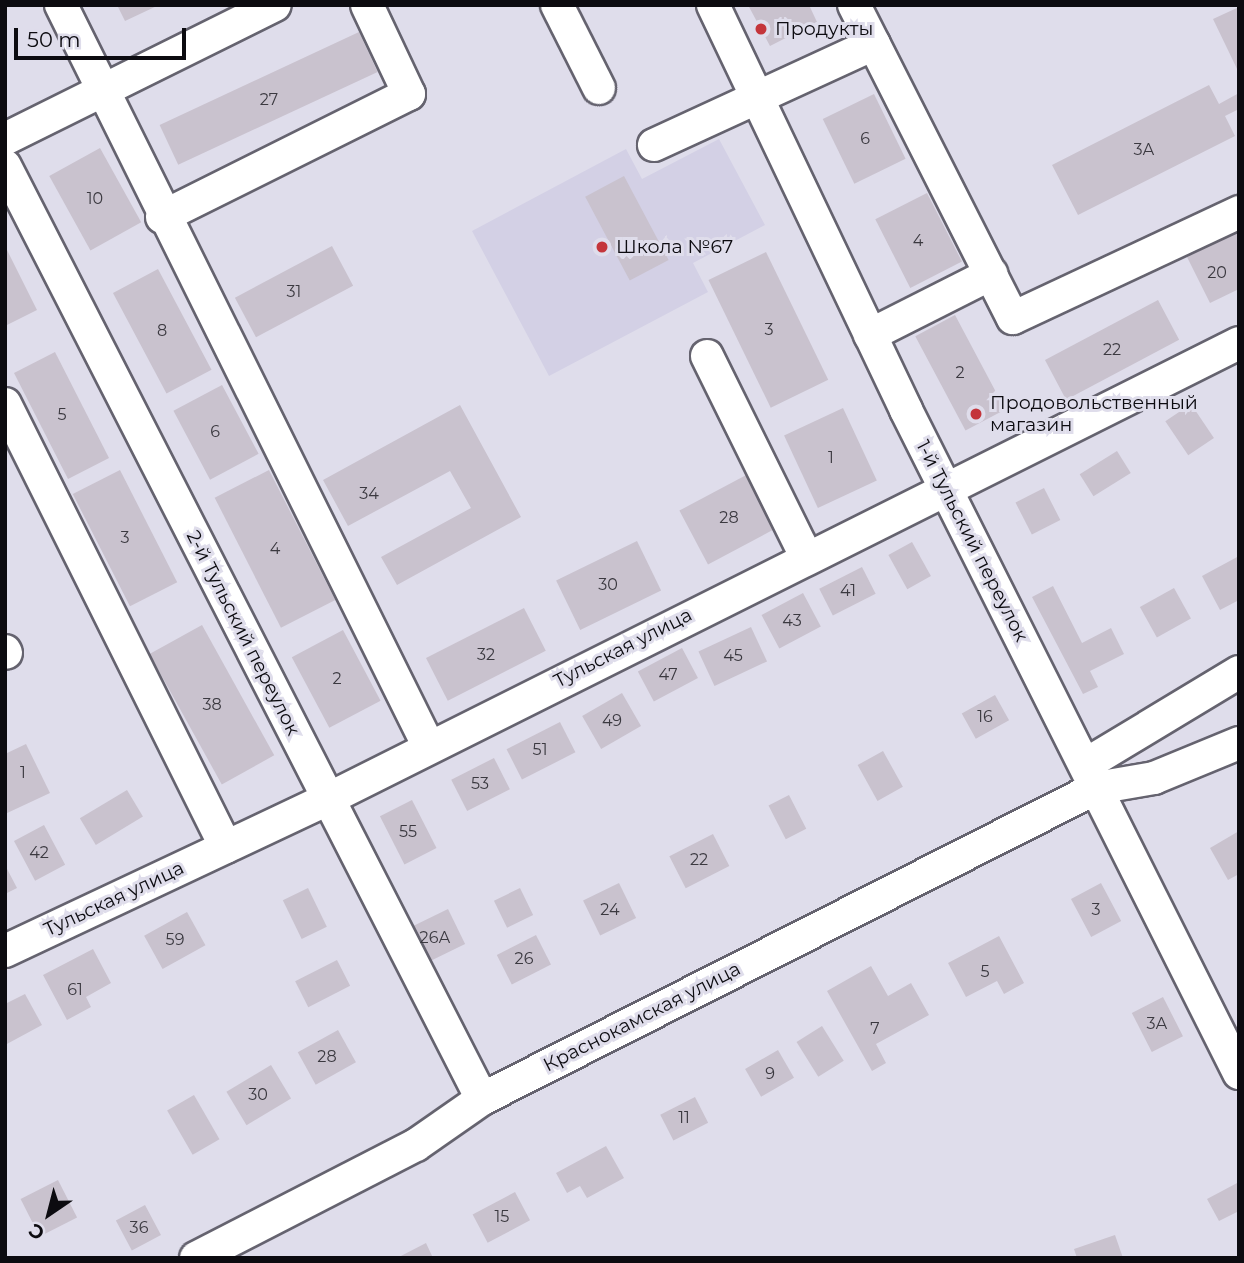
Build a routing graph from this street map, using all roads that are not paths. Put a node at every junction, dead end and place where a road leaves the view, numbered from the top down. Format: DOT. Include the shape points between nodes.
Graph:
graph roads {
  1 [pos="61,5"];
  2 [pos="275,5"];
  3 [pos="367,5"];
  4 [pos="557,5"];
  5 [pos="713,5"];
  6 [pos="854,5"];
  7 [pos="874,44"];
  8 [pos="599,88"];
  9 [pos="103,90"];
  10 [pos="753,94"];
  11 [pos="5,139"];
  12 [pos="654,145"];
  13 [pos="5,166"];
  14 [pos="1239,212"];
  15 [pos="162,217"];
  16 [pos="991,274"];
  17 [pos="870,335"];
  18 [pos="1239,343"];
  19 [pos="707,356"];
  20 [pos="5,404"];
  21 [pos="944,487"];
  22 [pos="805,554"];
  23 [pos="1239,672"];
  24 [pos="1239,743"];
  25 [pos="429,747"];
  26 [pos="1090,776"];
  27 [pos="326,800"];
  28 [pos="226,847"];
  29 [pos="5,951"];
  30 [pos="1239,1073"];
  31 [pos="482,1099"];
  32 [pos="196,1258"];
  1 -- 9 [label="street"];
  2 -- 9 [label="street"];
  3 -- 15 [label="street" via="410,94"];
  4 -- 8 [label="street"];
  5 -- 10 [label="street, 1-й Тульский переулок"];
  6 -- 7 [label="street"];
  7 -- 10 [label="street"];
  7 -- 16 [label="street"];
  9 -- 11 [label="street"];
  9 -- 15 [label="street"];
  10 -- 12 [label="street"];
  10 -- 17 [label="street, 1-й Тульский переулок"];
  13 -- 27 [label="street, 2-й Тульский переулок"];
  14 -- 16 [label="street" via="1013,318"];
  15 -- 25 [label="street"];
  16 -- 17 [label="street"];
  17 -- 21 [label="street, 1-й Тульский переулок"];
  18 -- 21 [label="street, Тульская улица"];
  19 -- 22 [label="street"];
  20 -- 28 [label="street"];
  21 -- 22 [label="street, Тульская улица"];
  21 -- 26 [label="street, 1-й Тульский переулок"];
  22 -- 25 [label="street, Тульская улица"];
  23 -- 26 [label="street, Краснокамская улица"];
  24 -- 26 [label="street" via="1154,778"];
  25 -- 27 [label="street, Тульская улица"];
  26 -- 30 [label="street, 1-й Тульский переулок"];
  26 -- 31 [label="street, Краснокамская улица"];
  27 -- 28 [label="street, Тульская улица"];
  27 -- 31 [label="street, 2-й Тульский переулок"];
  28 -- 29 [label="street, Тульская улица"];
  31 -- 32 [label="street, Краснокамская улица" via="416,1145"];
}
